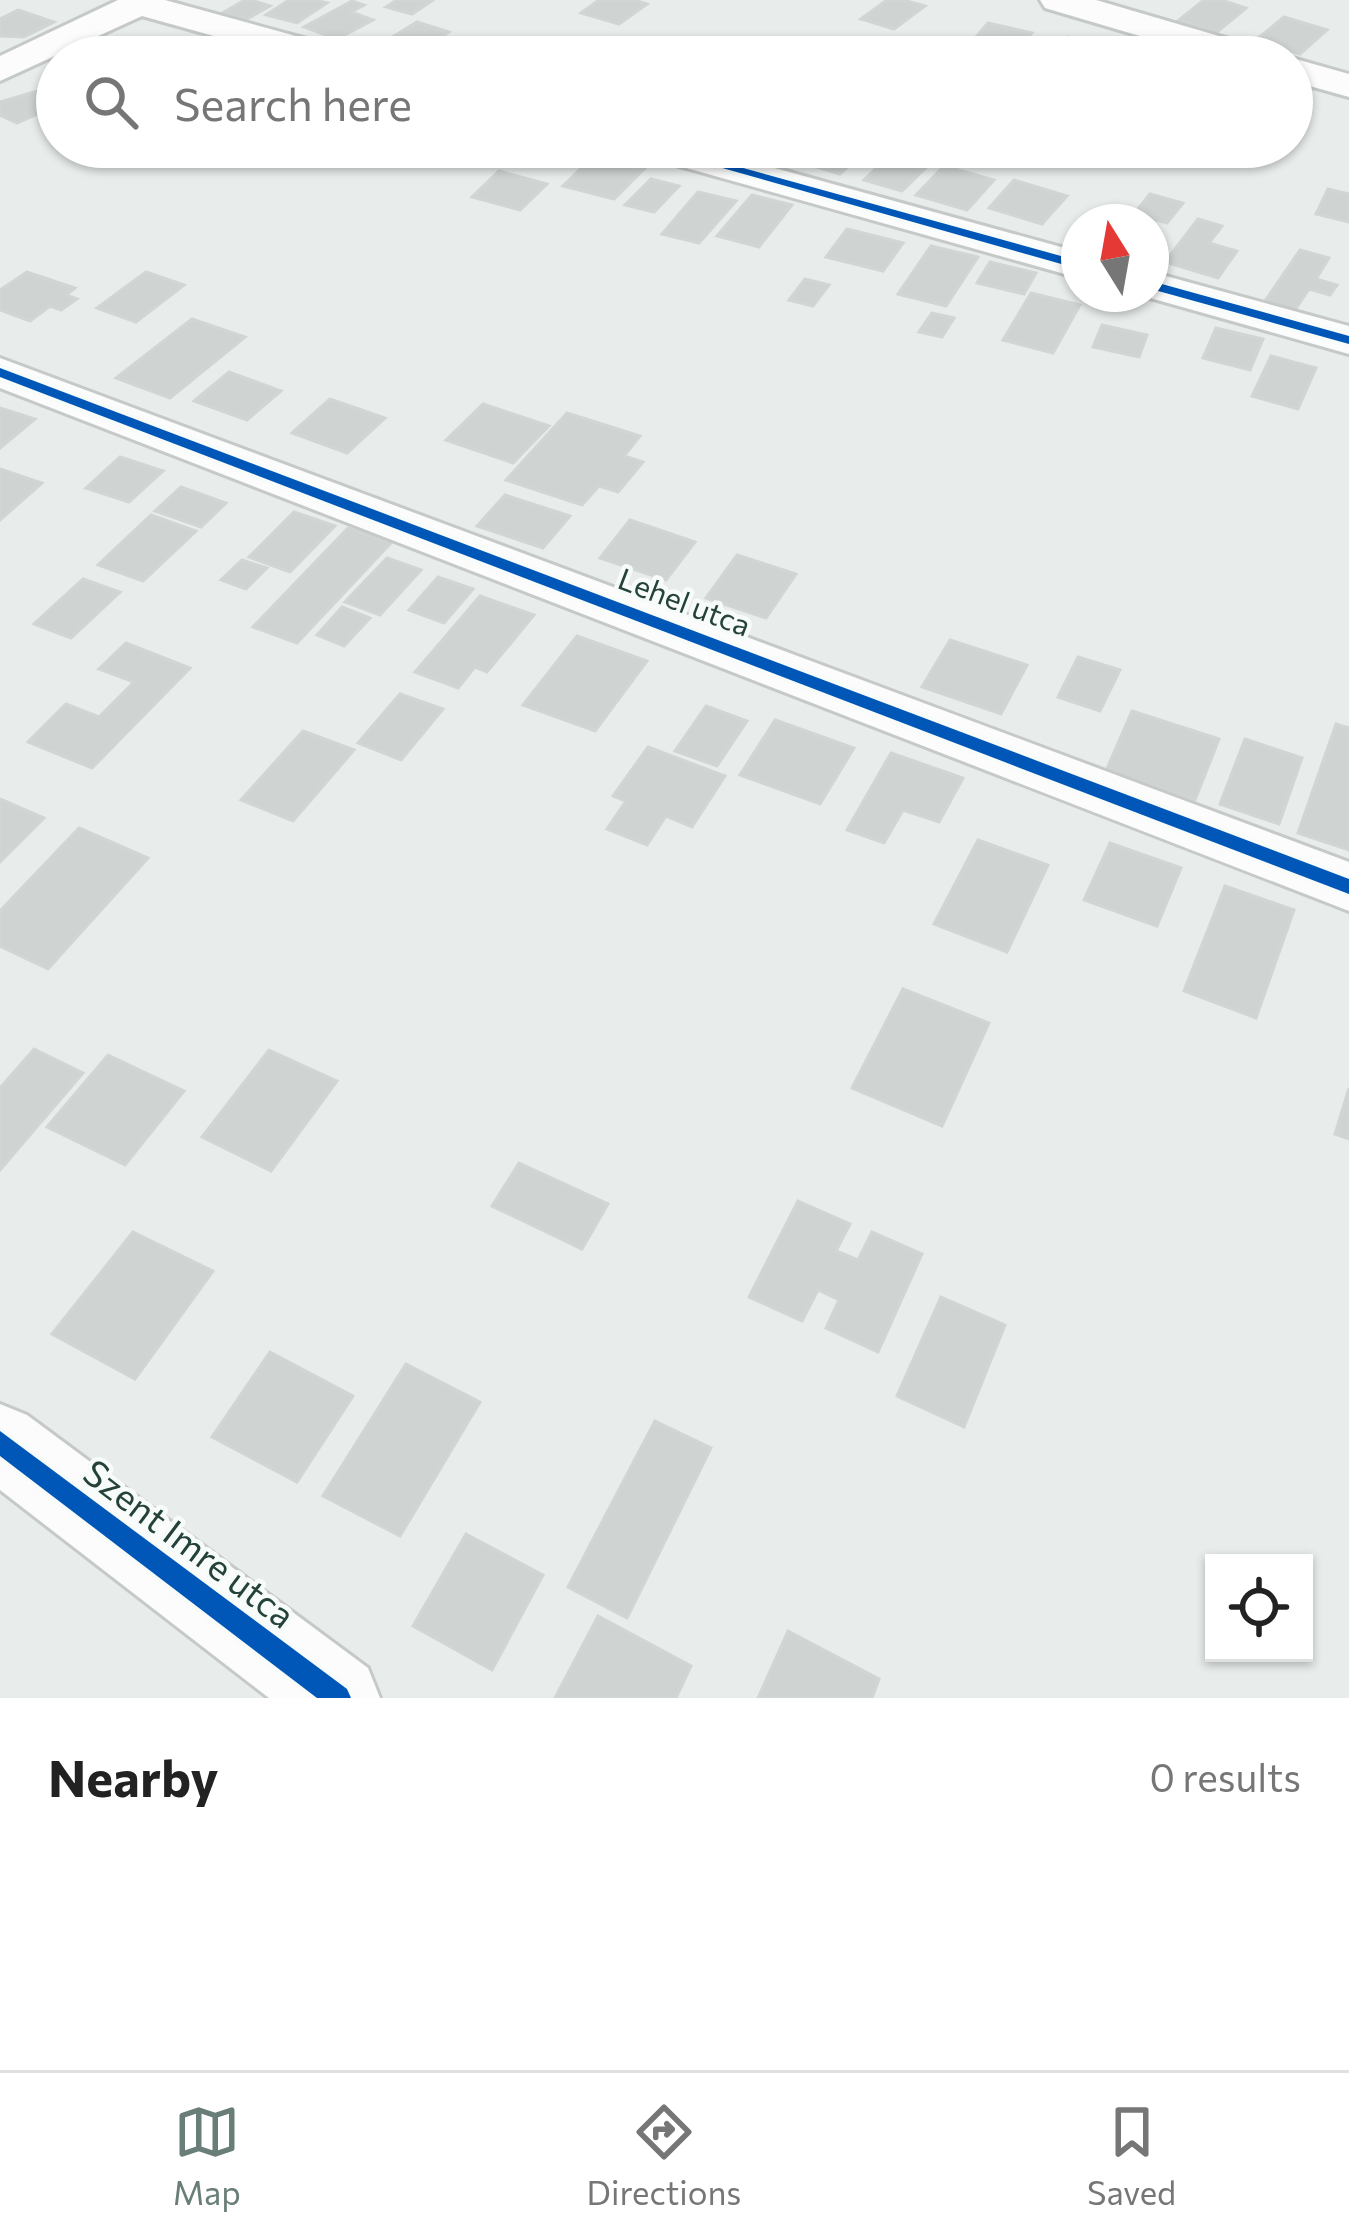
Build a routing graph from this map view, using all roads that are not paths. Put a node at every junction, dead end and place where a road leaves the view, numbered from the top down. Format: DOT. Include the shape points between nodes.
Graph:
graph roads {
  1 [pos="1058,0"];
  2 [pos="143,2"];
  3 [pos="72,36"];
  4 [pos="259,36"];
  5 [pos="1179,36"];
  6 [pos="36,53"];
  7 [pos="0,70"];
  8 [pos="1313,75"];
  9 [pos="1349,86"];
  10 [pos="730,168"];
  11 [pos="1061,260"];
  12 [pos="1169,290"];
  13 [pos="1349,340"];
  14 [pos="0,372"];
  15 [pos="1349,887"];
  16 [pos="0,1442"];
  17 [pos="338,1698"];
  1 -- 5 [label="street"];
  2 -- 3 [label="street"];
  2 -- 4 [label="street"];
  6 -- 7 [label="street"];
  8 -- 9 [label="street"];
  10 -- 11 [label="street"];
  12 -- 13 [label="street"];
  14 -- 15 [label="street, Lehel utca"];
  16 -- 17 [label="street, Szent Imre utca"];
}
